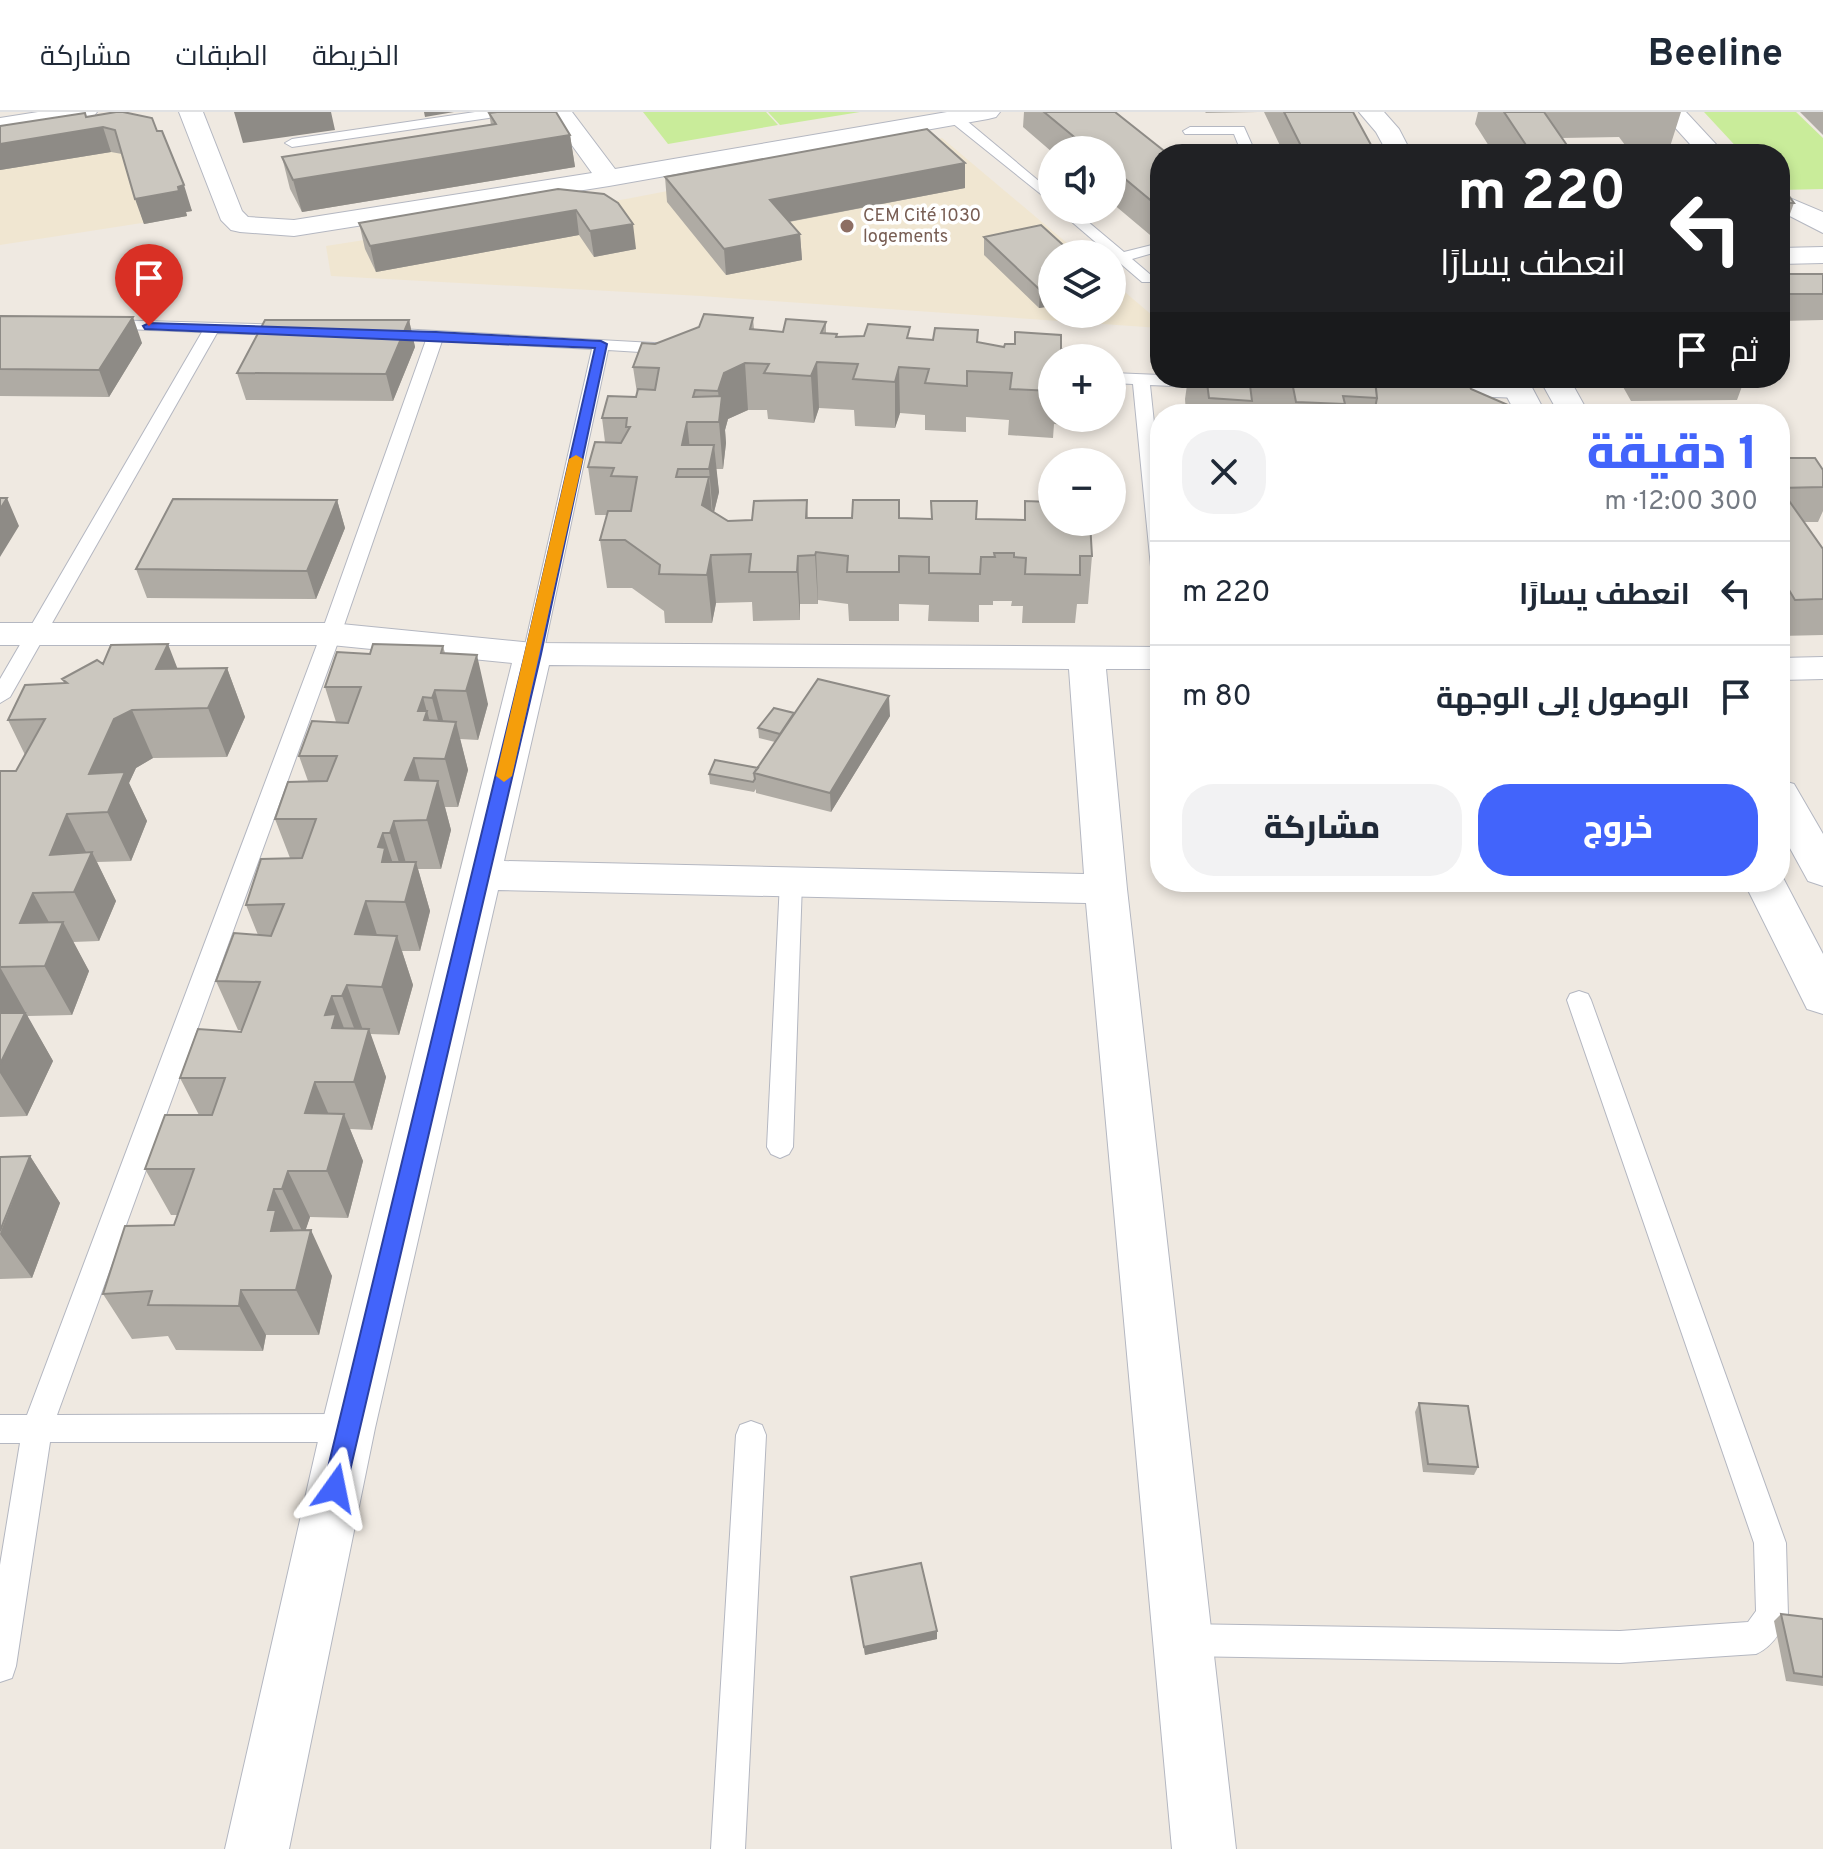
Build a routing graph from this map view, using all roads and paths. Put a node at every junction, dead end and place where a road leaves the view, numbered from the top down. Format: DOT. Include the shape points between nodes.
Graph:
graph roads {
  1 [pos="85,112"];
  2 [pos="191,112"];
  3 [pos="376,112"];
  4 [pos="502,112"];
  5 [pos="560,112"];
  6 [pos="988,112"];
  7 [pos="1371,112"];
  8 [pos="1673,112"];
  9 [pos="952,115"];
  10 [pos="0,125"];
  11 [pos="385,129"];
  12 [pos="1190,131"];
  13 [pos="292,143"];
  14 [pos="1245,144"];
  15 [pos="1395,144"];
  16 [pos="1703,144"];
  17 [pos="609,178"];
  18 [pos="1038,187"];
  19 [pos="1790,206"];
  20 [pos="1082,224"];
  21 [pos="1823,225"];
  22 [pos="1101,240"];
  23 [pos="1150,250"];
  24 [pos="1823,255"];
  25 [pos="1126,256"];
  26 [pos="1790,256"];
  27 [pos="1126,261"];
  28 [pos="1147,279"];
  29 [pos="86,325"];
  30 [pos="212,328"];
  31 [pos="316,331"];
  32 [pos="361,333"];
  33 [pos="436,335"];
  34 [pos="601,344"];
  35 [pos="695,351"];
  36 [pos="1126,379"];
  37 [pos="1141,380"];
  38 [pos="1150,380"];
  39 [pos="1426,390"];
  40 [pos="1521,395"];
  41 [pos="1150,469"];
  42 [pos="0,634"];
  43 [pos="331,634"];
  44 [pos="36,635"];
  45 [pos="533,654"];
  46 [pos="1087,658"];
  47 [pos="1150,658"];
  48 [pos="1823,668"];
  49 [pos="1790,669"];
  50 [pos="0,697"];
  51 [pos="1790,811"];
  52 [pos="1823,871"];
  53 [pos="480,875"];
  54 [pos="791,882"];
  55 [pos="1106,889"];
  56 [pos="1770,892"];
  57 [pos="1823,997"];
  58 [pos="1579,1000"];
  59 [pos="780,1147"];
  60 [pos="348,1428"];
  61 [pos="0,1429"];
  62 [pos="37,1429"];
  63 [pos="751,1435"];
  64 [pos="1182,1640"];
  65 [pos="0,1666"];
  66 [pos="257,1849"];
  67 [pos="728,1849"];
  68 [pos="1204,1849"];
  1 -- 10 [label="street"];
  2 -- 17 [label="street" via="230,214 240,224 262,228 294,228"];
  3 -- 11 [label="lane"];
  4 -- 11 [label="lane"];
  5 -- 17 [label="street"];
  6 -- 9 [label="street"];
  7 -- 15 [label="street"];
  8 -- 16 [label="street"];
  9 -- 17 [label="street"];
  9 -- 18 [label="lane"];
  11 -- 13 [label="lane"];
  12 -- 14 [label="lane" via="1239,130"];
  19 -- 21 [label="street"];
  20 -- 22 [label="lane"];
  23 -- 25 [label="lane"];
  24 -- 26 [label="street"];
  27 -- 28 [label="lane"];
  29 -- 30 [label="lane"];
  30 -- 31 [label="lane"];
  30 -- 44 [label="lane"];
  32 -- 33 [label="lane"];
  33 -- 34 [label="lane"];
  33 -- 43 [label="lane"];
  34 -- 35 [label="lane"];
  34 -- 45 [label="lane"];
  36 -- 37 [label="lane"];
  37 -- 38 [label="lane"];
  37 -- 41 [label="lane"];
  39 -- 40 [label="lane"];
  42 -- 44 [label="street"];
  43 -- 44 [label="street"];
  43 -- 45 [label="street"];
  43 -- 62 [label="lane"];
  44 -- 50 [label="lane"];
  45 -- 46 [label="street"];
  45 -- 53 [label="street"];
  46 -- 47 [label="street"];
  46 -- 55 [label="street"];
  48 -- 49 [label="street"];
  51 -- 52 [label="street"];
  53 -- 54 [label="street"];
  53 -- 60 [label="street"];
  54 -- 55 [label="street"];
  54 -- 59 [label="lane"];
  55 -- 64 [label="street"];
  56 -- 57 [label="street"];
  58 -- 64 [label="lane" via="1770,1543 1772,1616 1756,1638 1620,1647"];
  60 -- 62 [label="lane"];
  60 -- 66 [label="street"];
  61 -- 62 [label="lane"];
  62 -- 65 [label="lane"];
  63 -- 67 [label="lane"];
  64 -- 68 [label="street"];
}
